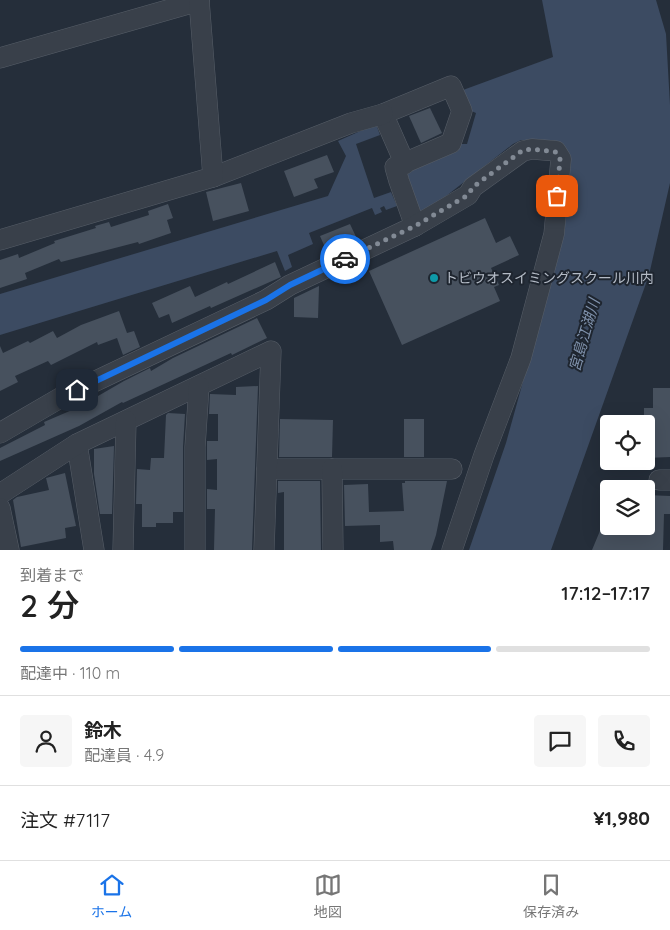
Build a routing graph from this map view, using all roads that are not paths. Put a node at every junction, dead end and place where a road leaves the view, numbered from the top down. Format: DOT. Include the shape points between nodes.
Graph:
graph roads {
  1 [pos="199,0"];
  2 [pos="0,58"];
  3 [pos="383,114"];
  4 [pos="405,164"];
  5 [pos="213,178"];
  6 [pos="415,226"];
  7 [pos="0,240"];
  8 [pos="199,386"];
  9 [pos="126,421"];
  10 [pos="0,433"];
  11 [pos="77,444"];
  12 [pos="267,469"];
  13 [pos="332,469"];
  14 [pos="452,469"];
  15 [pos="0,494"];
  16 [pos="0,508"];
  17 [pos="9,550"];
  18 [pos="94,550"];
  19 [pos="123,550"];
  20 [pos="195,550"];
  21 [pos="264,550"];
  22 [pos="333,550"];
  23 [pos="452,550"];
  1 -- 2 [label="street"];
  1 -- 5 [label="street"];
  3 -- 4 [label="street"];
  3 -- 4 [label="street" via="451,86 462,111 451,143"];
  3 -- 5 [label="street"];
  4 -- 6 [label="street" via="396,168 398,181"];
  5 -- 7 [label="street"];
  6 -- 10 [label="street" via="60,398"];
  6 -- 23 [label="street" via="468,195 473,187 523,150 556,152 559,155 554,234 521,358"];
  8 -- 9 [label="street"];
  8 -- 12 [label="street" via="271,352"];
  8 -- 20 [label="street" via="195,447"];
  9 -- 11 [label="street"];
  9 -- 19 [label="street"];
  11 -- 15 [label="street"];
  11 -- 18 [label="street"];
  12 -- 13 [label="street"];
  12 -- 21 [label="street"];
  13 -- 14 [label="street"];
  13 -- 22 [label="street"];
  16 -- 17 [label="street"];
}
